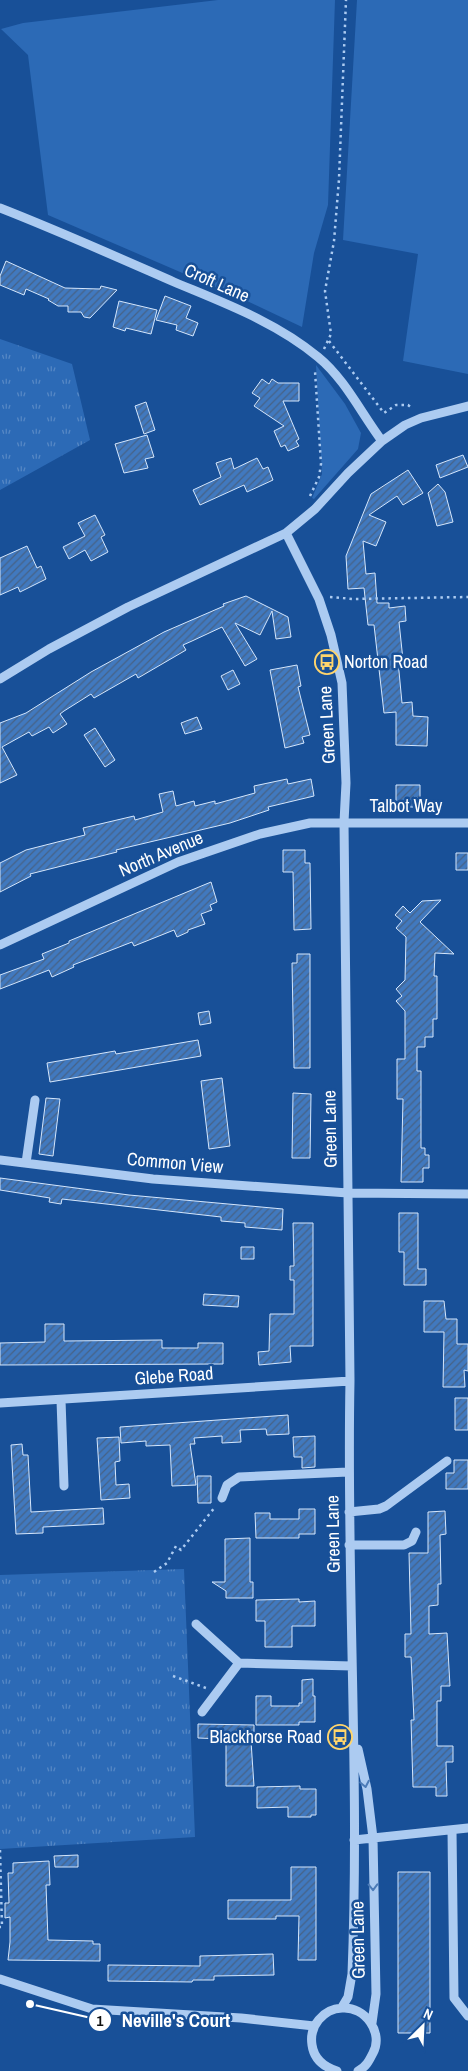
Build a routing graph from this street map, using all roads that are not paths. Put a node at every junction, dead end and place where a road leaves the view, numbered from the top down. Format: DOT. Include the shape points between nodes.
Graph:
graph roads {
  1 [pos="0,208"];
  2 [pos="468,406"];
  3 [pos="382,441"];
  4 [pos="286,533"];
  5 [pos="0,679"];
  6 [pos="344,822"];
  7 [pos="468,823"];
  8 [pos="0,945"];
  9 [pos="36,1100"];
  10 [pos="0,1160"];
  11 [pos="26,1163"];
  12 [pos="348,1193"];
  13 [pos="468,1194"];
  14 [pos="350,1381"];
  15 [pos="61,1400"];
  16 [pos="0,1403"];
  17 [pos="447,1461"];
  18 [pos="348,1472"];
  19 [pos="64,1486"];
  20 [pos="222,1498"];
  21 [pos="349,1512"];
  22 [pos="416,1532"];
  23 [pos="349,1545"];
  24 [pos="196,1624"];
  25 [pos="239,1663"];
  26 [pos="352,1666"];
  27 [pos="202,1712"];
  28 [pos="355,1737"];
  29 [pos="468,1828"];
  30 [pos="452,1830"];
  31 [pos="373,1838"];
  32 [pos="354,1840"];
  33 [pos="0,1980"];
  34 [pos="342,2008"];
  35 [pos="468,2016"];
  36 [pos="372,2023"];
  37 [pos="314,2026"];
  38 [pos="337,2071"];
  39 [pos="358,2071"];
  1 -- 3 [label="street, Croft Lane" via="238,309 284,332 342,382"];
  2 -- 3 [label="street" via="421,418"];
  3 -- 4 [label="street" via="315,510"];
  4 -- 5 [label="street" via="128,607"];
  4 -- 6 [label="street, Green Lane" via="320,599 342,683 346,783"];
  6 -- 7 [label="street, Talbot Way"];
  6 -- 8 [label="street, North Avenue" via="310,824 260,834 178,862"];
  6 -- 12 [label="street, Green Lane"];
  9 -- 11 [label="street"];
  10 -- 11 [label="street, Common View"];
  11 -- 12 [label="street, Common View" via="153,1179"];
  12 -- 13 [label="street, Common View"];
  12 -- 14 [label="street, Green Lane"];
  14 -- 15 [label="street, Glebe Road"];
  14 -- 18 [label="street, Green Lane"];
  15 -- 16 [label="street, Glebe Road"];
  15 -- 19 [label="street"];
  17 -- 21 [label="street" via="386,1506"];
  18 -- 20 [label="street" via="239,1477 227,1485"];
  18 -- 21 [label="street, Green Lane"];
  21 -- 23 [label="street, Green Lane"];
  22 -- 23 [label="street" via="409,1544 404,1545"];
  23 -- 26 [label="street, Green Lane"];
  24 -- 25 [label="street"];
  25 -- 26 [label="street"];
  25 -- 27 [label="street"];
  26 -- 28 [label="street, Green Lane"];
  28 -- 31 [label="street, Green Lane, one-way" via="367,1790"];
  28 -- 32 [label="street, Green Lane"];
  29 -- 30 [label="street"];
  30 -- 31 [label="street"];
  30 -- 35 [label="street" via="454,1998"];
  31 -- 32 [label="street"];
  31 -- 36 [label="street, Green Lane, one-way" via="376,1994"];
  32 -- 34 [label="street, Green Lane" via="352,1974 348,1997"];
  33 -- 37 [label="street" via="92,2009"];
  34 -- 36 [label="street" via="357,2010"];
  34 -- 37 [label="street" via="326,2012"];
  36 -- 39 [label="street, Green Lane" via="375,2050 364,2068"];
  37 -- 38 [label="street" via="312,2050 325,2067"];
}
